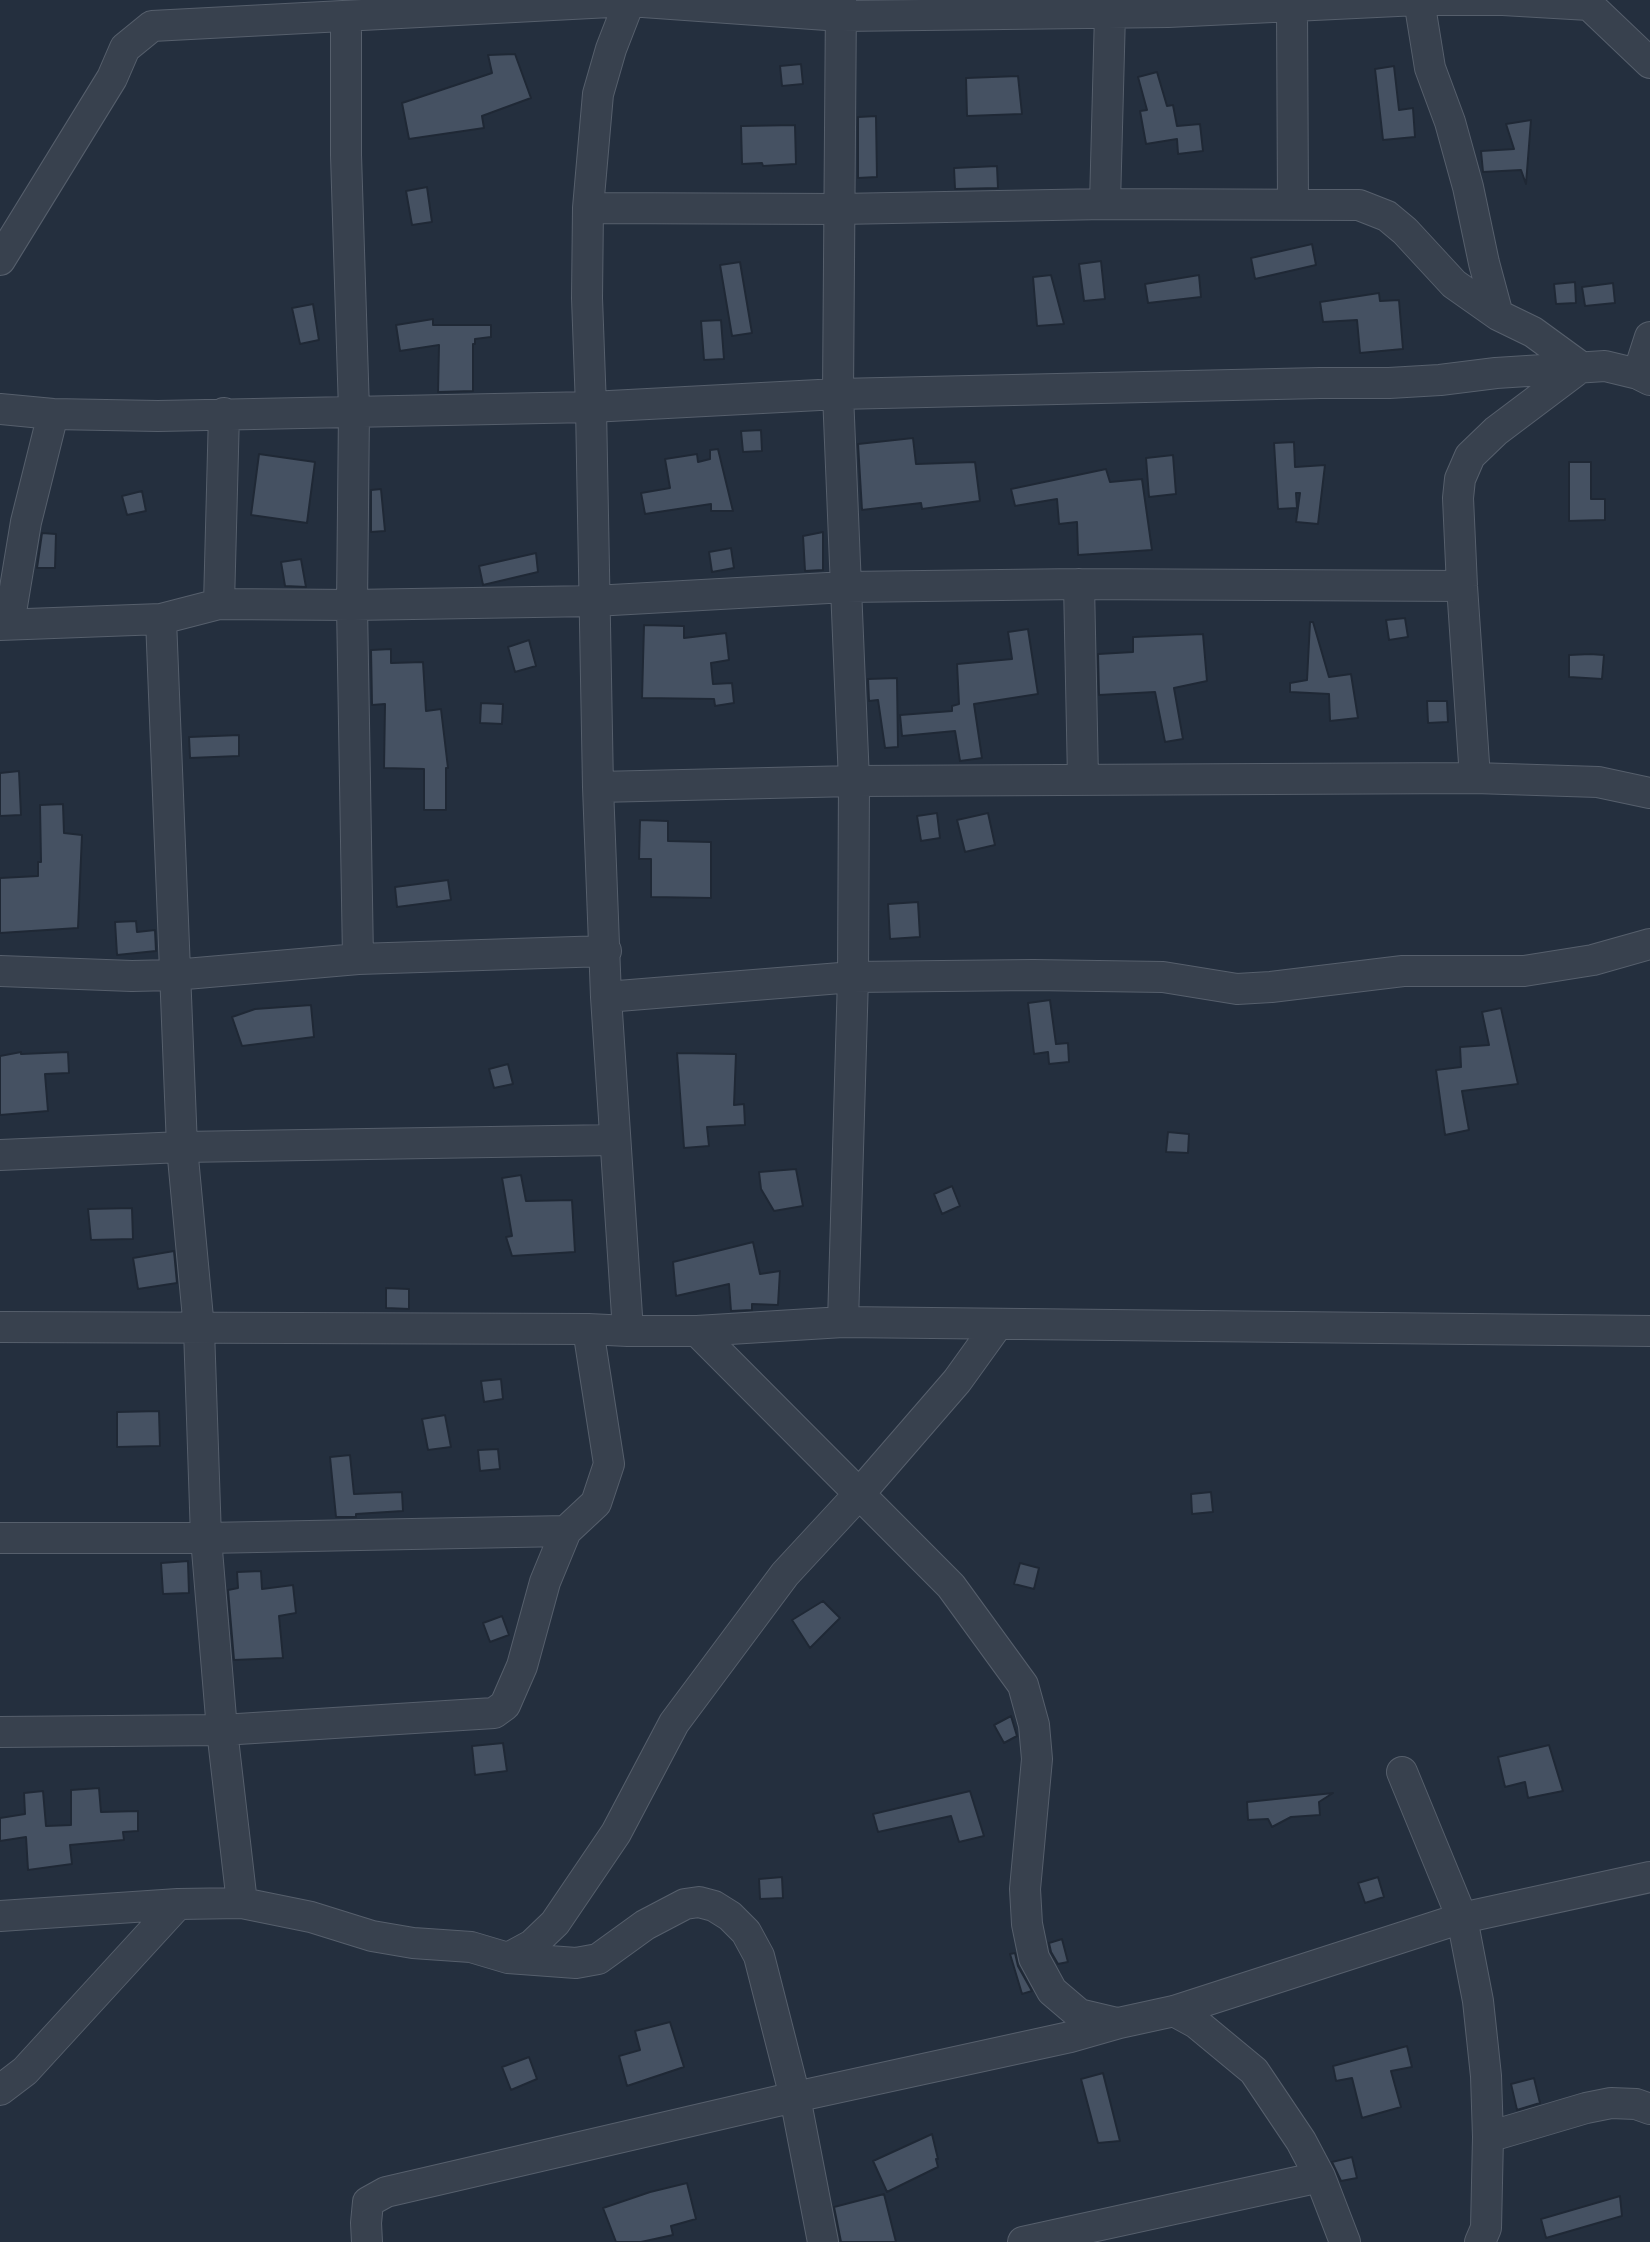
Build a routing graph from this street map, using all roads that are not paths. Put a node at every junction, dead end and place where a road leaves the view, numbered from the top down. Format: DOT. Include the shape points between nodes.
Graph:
graph roads {
  1 [pos="1418,0"];
  2 [pos="1438,0"];
  3 [pos="629,1"];
  4 [pos="1292,7"];
  5 [pos="841,8"];
  6 [pos="1110,13"];
  7 [pos="346,16"];
  8 [pos="1650,63"];
  9 [pos="1105,204"];
  10 [pos="1293,204"];
  11 [pos="588,208"];
  12 [pos="839,209"];
  13 [pos="0,260"];
  14 [pos="1498,315"];
  15 [pos="1650,337"];
  16 [pos="1581,367"];
  17 [pos="1644,377"];
  18 [pos="838,394"];
  19 [pos="591,407"];
  20 [pos="0,409"];
  21 [pos="354,411"];
  22 [pos="224,413"];
  23 [pos="53,414"];
  24 [pos="1079,584"];
  25 [pos="1462,586"];
  26 [pos="846,587"];
  27 [pos="594,601"];
  28 [pos="219,604"];
  29 [pos="352,605"];
  30 [pos="161,619"];
  31 [pos="4,625"];
  32 [pos="1475,778"];
  33 [pos="1083,779"];
  34 [pos="854,781"];
  35 [pos="598,787"];
  36 [pos="1650,793"];
  37 [pos="1650,944"];
  38 [pos="606,951"];
  39 [pos="358,959"];
  40 [pos="0,971"];
  41 [pos="174,975"];
  42 [pos="853,977"];
  43 [pos="606,997"];
  44 [pos="615,1140"];
  45 [pos="182,1147"];
  46 [pos="0,1155"];
  47 [pos="843,1322"];
  48 [pos="998,1324"];
  49 [pos="0,1327"];
  50 [pos="199,1329"];
  51 [pos="588,1329"];
  52 [pos="628,1331"];
  53 [pos="697,1331"];
  54 [pos="1650,1331"];
  55 [pos="860,1493"];
  56 [pos="566,1531"];
  57 [pos="0,1538"];
  58 [pos="206,1538"];
  59 [pos="222,1730"];
  60 [pos="0,1732"];
  61 [pos="1402,1772"];
  62 [pos="1650,1852"];
  63 [pos="1642,1879"];
  64 [pos="242,1903"];
  65 [pos="178,1904"];
  66 [pos="0,1916"];
  67 [pos="1462,1918"];
  68 [pos="508,1958"];
  69 [pos="1174,2011"];
  70 [pos="1119,2023"];
  71 [pos="0,2090"];
  72 [pos="795,2097"];
  73 [pos="1650,2109"];
  74 [pos="1488,2137"];
  75 [pos="1320,2177"];
  76 [pos="1105,2233"];
  77 [pos="367,2242"];
  78 [pos="823,2242"];
  79 [pos="1023,2242"];
  80 [pos="1345,2242"];
  81 [pos="1480,2242"];
  1 -- 4 [label="street"];
  1 -- 14 [label="street" via="1430,68 1468,187"];
  2 -- 8 [label="street" via="1589,5"];
  3 -- 5 [label="street"];
  3 -- 7 [label="street"];
  3 -- 11 [label="street" via="598,94"];
  4 -- 6 [label="street"];
  4 -- 10 [label="street"];
  5 -- 6 [label="street"];
  5 -- 12 [label="street"];
  6 -- 9 [label="street"];
  7 -- 13 [label="street" via="152,26 125,48 112,78"];
  7 -- 21 [label="street"];
  9 -- 10 [label="street"];
  9 -- 12 [label="street"];
  10 -- 14 [label="street" via="1374,209 1405,231 1454,284"];
  11 -- 12 [label="street"];
  11 -- 19 [label="street"];
  12 -- 18 [label="street"];
  14 -- 16 [label="street" via="1533,332"];
  15 -- 17 [label="street"];
  16 -- 17 [label="street" via="1605,366"];
  16 -- 18 [label="street" via="1389,383"];
  16 -- 25 [label="street" via="1470,456 1460,479"];
  18 -- 19 [label="street"];
  18 -- 26 [label="street"];
  19 -- 21 [label="street"];
  19 -- 27 [label="street"];
  20 -- 23 [label="street"];
  21 -- 22 [label="street"];
  21 -- 29 [label="street"];
  22 -- 23 [label="street"];
  22 -- 28 [label="street"];
  23 -- 31 [label="street"];
  24 -- 25 [label="street"];
  24 -- 26 [label="street"];
  24 -- 33 [label="street"];
  25 -- 32 [label="street"];
  26 -- 27 [label="street"];
  26 -- 34 [label="street"];
  27 -- 29 [label="street"];
  27 -- 35 [label="street"];
  28 -- 29 [label="street"];
  28 -- 30 [label="street"];
  29 -- 39 [label="street"];
  30 -- 31 [label="street"];
  30 -- 41 [label="street"];
  32 -- 33 [label="street"];
  32 -- 36 [label="street" via="1598,782"];
  33 -- 34 [label="street"];
  34 -- 35 [label="street"];
  34 -- 42 [label="street"];
  35 -- 38 [label="street"];
  37 -- 42 [label="street" via="1524,971 1403,971 1237,989 1149,977"];
  38 -- 39 [label="street"];
  38 -- 43 [label="street"];
  39 -- 41 [label="street"];
  40 -- 41 [label="street"];
  41 -- 45 [label="street"];
  42 -- 43 [label="street"];
  42 -- 47 [label="street"];
  43 -- 44 [label="street"];
  44 -- 45 [label="street"];
  44 -- 52 [label="street"];
  45 -- 46 [label="street"];
  45 -- 50 [label="street"];
  47 -- 48 [label="street"];
  47 -- 53 [label="street"];
  48 -- 54 [label="street"];
  48 -- 55 [label="street" via="957,1381"];
  49 -- 50 [label="street"];
  50 -- 51 [label="street"];
  50 -- 58 [label="street"];
  51 -- 52 [label="street"];
  51 -- 56 [label="street" via="609,1464 596,1503"];
  52 -- 53 [label="street"];
  53 -- 55 [label="street"];
  55 -- 68 [label="street" via="785,1574 674,1723 616,1833 555,1923"];
  55 -- 70 [label="street" via="951,1586 1023,1685 1037,1759 1025,1889 1034,1958 1052,1991 1079,2014"];
  56 -- 58 [label="street"];
  56 -- 59 [label="street" via="545,1582 522,1666 505,1705 494,1713"];
  57 -- 58 [label="street"];
  58 -- 59 [label="street"];
  59 -- 60 [label="street"];
  59 -- 64 [label="street"];
  61 -- 67 [label="street"];
  62 -- 63 [label="street"];
  63 -- 67 [label="street"];
  64 -- 65 [label="street"];
  64 -- 68 [label="street" via="372,1936 471,1947"];
  65 -- 66 [label="street"];
  65 -- 71 [label="street" via="25,2071"];
  67 -- 69 [label="street"];
  67 -- 74 [label="street" via="1480,2016"];
  68 -- 72 [label="street" via="576,1963 598,1959 685,1904 714,1906 746,1932 759,1956"];
  69 -- 70 [label="street"];
  69 -- 75 [label="street" via="1254,2071"];
  70 -- 72 [label="street"];
  72 -- 77 [label="street" via="386,2192 368,2202"];
  72 -- 78 [label="street"];
  73 -- 74 [label="street" via="1611,2103"];
  74 -- 81 [label="street" via="1486,2228"];
  75 -- 76 [label="street"];
  75 -- 80 [label="street"];
  76 -- 79 [label="street"];
}
